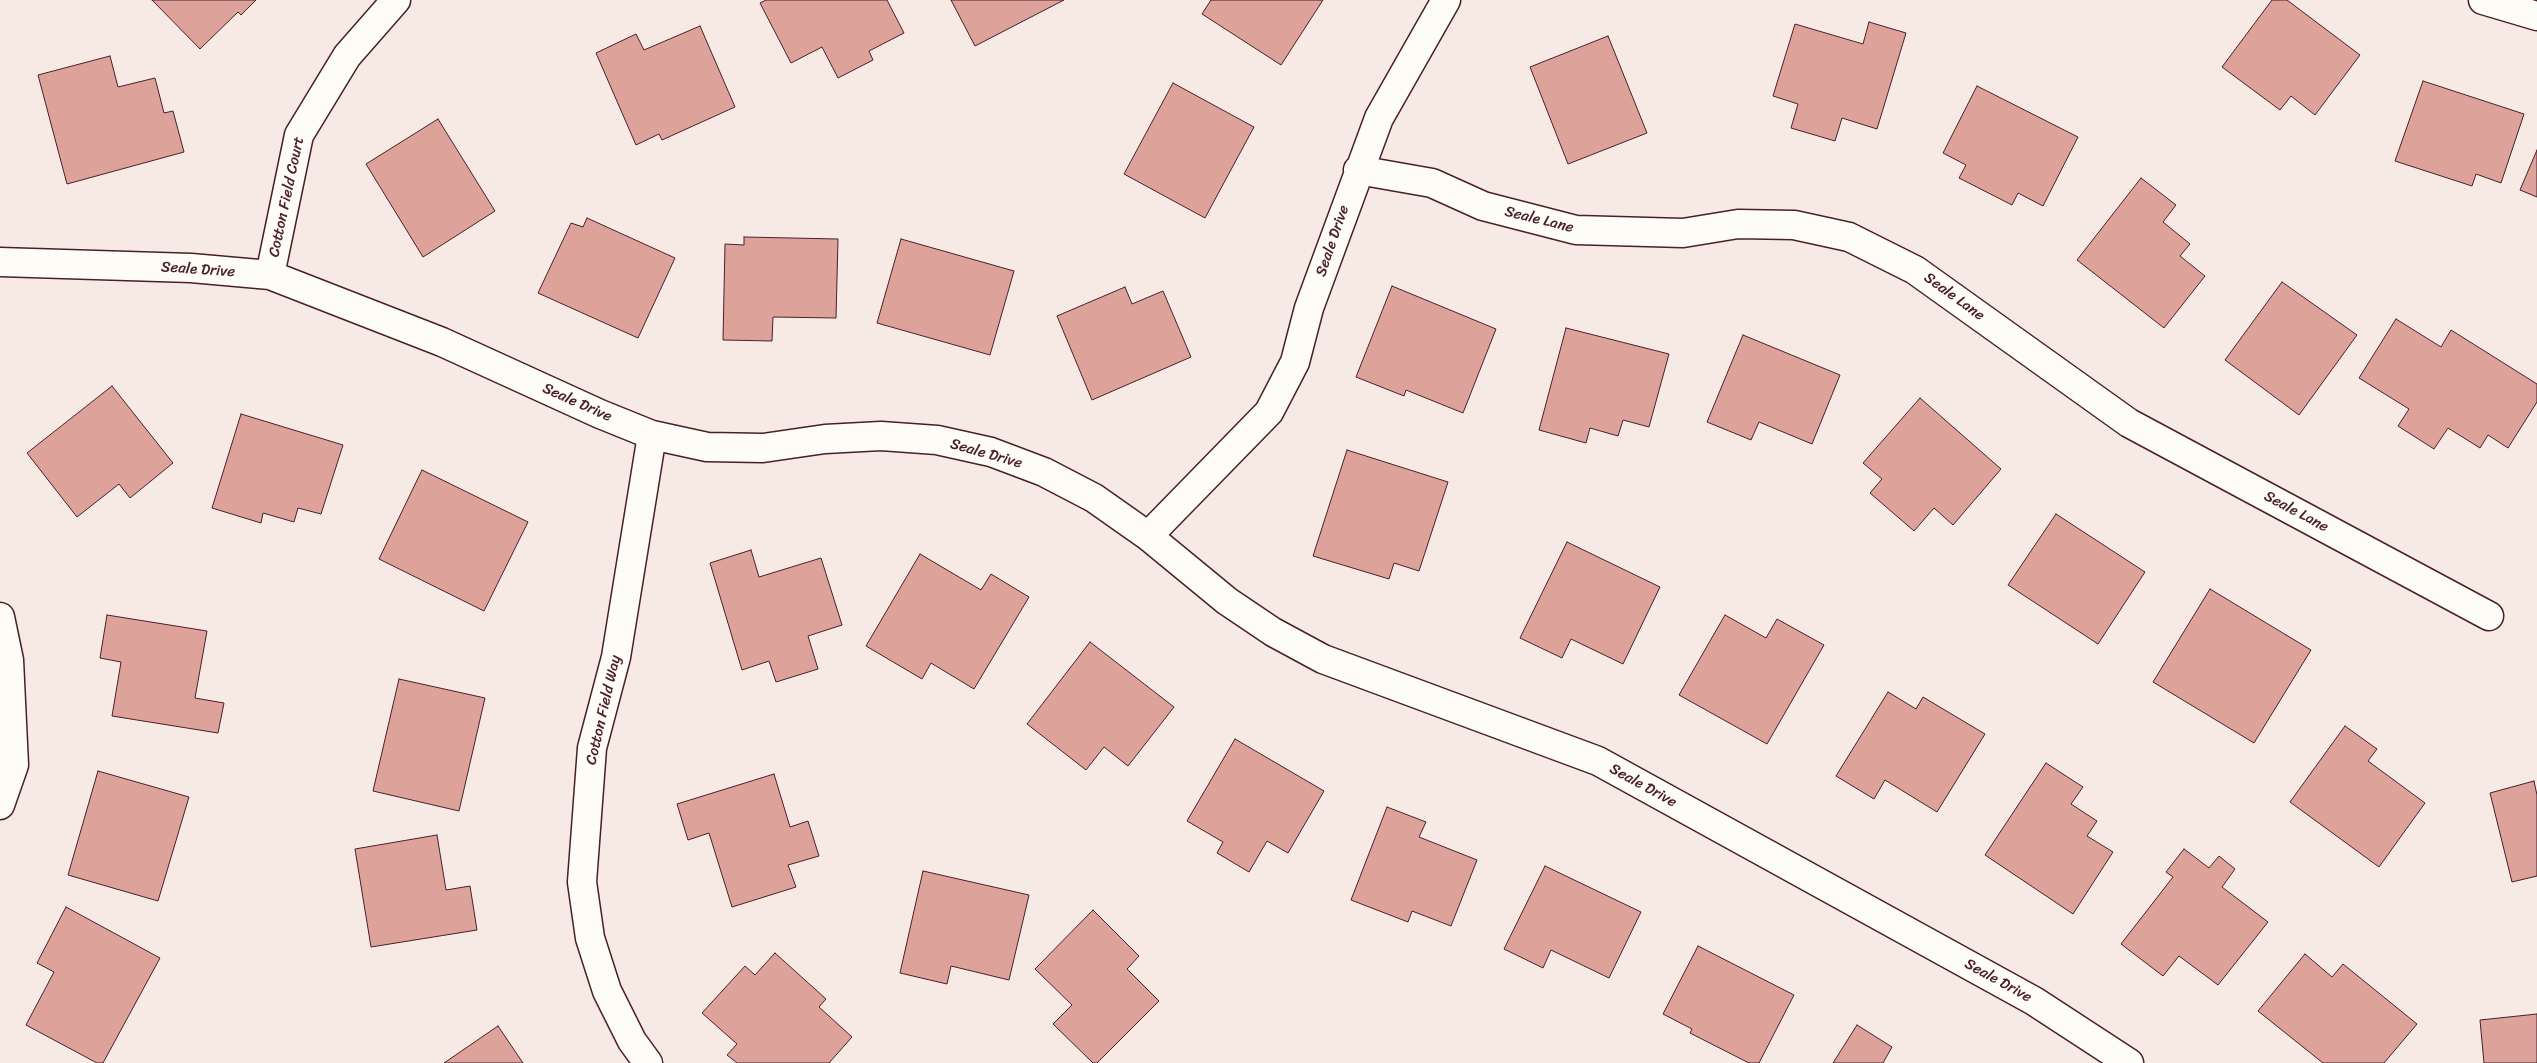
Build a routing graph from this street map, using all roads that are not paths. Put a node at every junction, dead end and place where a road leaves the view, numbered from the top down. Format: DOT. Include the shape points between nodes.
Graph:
graph roads {
  1 [pos="396,0"];
  2 [pos="1446,0"];
  3 [pos="2483,0"];
  4 [pos="2537,16"];
  5 [pos="1358,170"];
  6 [pos="0,262"];
  7 [pos="270,276"];
  8 [pos="652,435"];
  9 [pos="1148,536"];
  10 [pos="2489,616"];
  11 [pos="0,617"];
  12 [pos="0,805"];
  13 [pos="648,1063"];
  14 [pos="2129,1063"];
  1 -- 7 [label="street, Cotton Field Court" via="347,56 299,135"];
  2 -- 5 [label="street, Seale Drive" via="1379,118"];
  3 -- 4 [label="street"];
  5 -- 9 [label="street, Seale Drive" via="1294,362 1269,412"];
  5 -- 10 [label="street, Seale Lane" via="1432,183 1484,206 1576,230 1683,233 1738,224 1794,225 1849,238 1915,270 2129,423"];
  6 -- 7 [label="street, Seale Drive" via="191,268"];
  7 -- 8 [label="street, Seale Drive" via="442,342"];
  8 -- 9 [label="street, Seale Drive" via="707,447 763,448 825,439 881,436 937,440 991,452 1044,472 1094,498"];
  8 -- 13 [label="street, Cotton Field Way" via="616,657 592,748 582,882 590,938 606,991 632,1041"];
  9 -- 14 [label="street, Seale Drive" via="1227,601 1323,659 1598,761 2034,1001"];
  11 -- 12 [label="street" via="9,660 14,765"];
}
